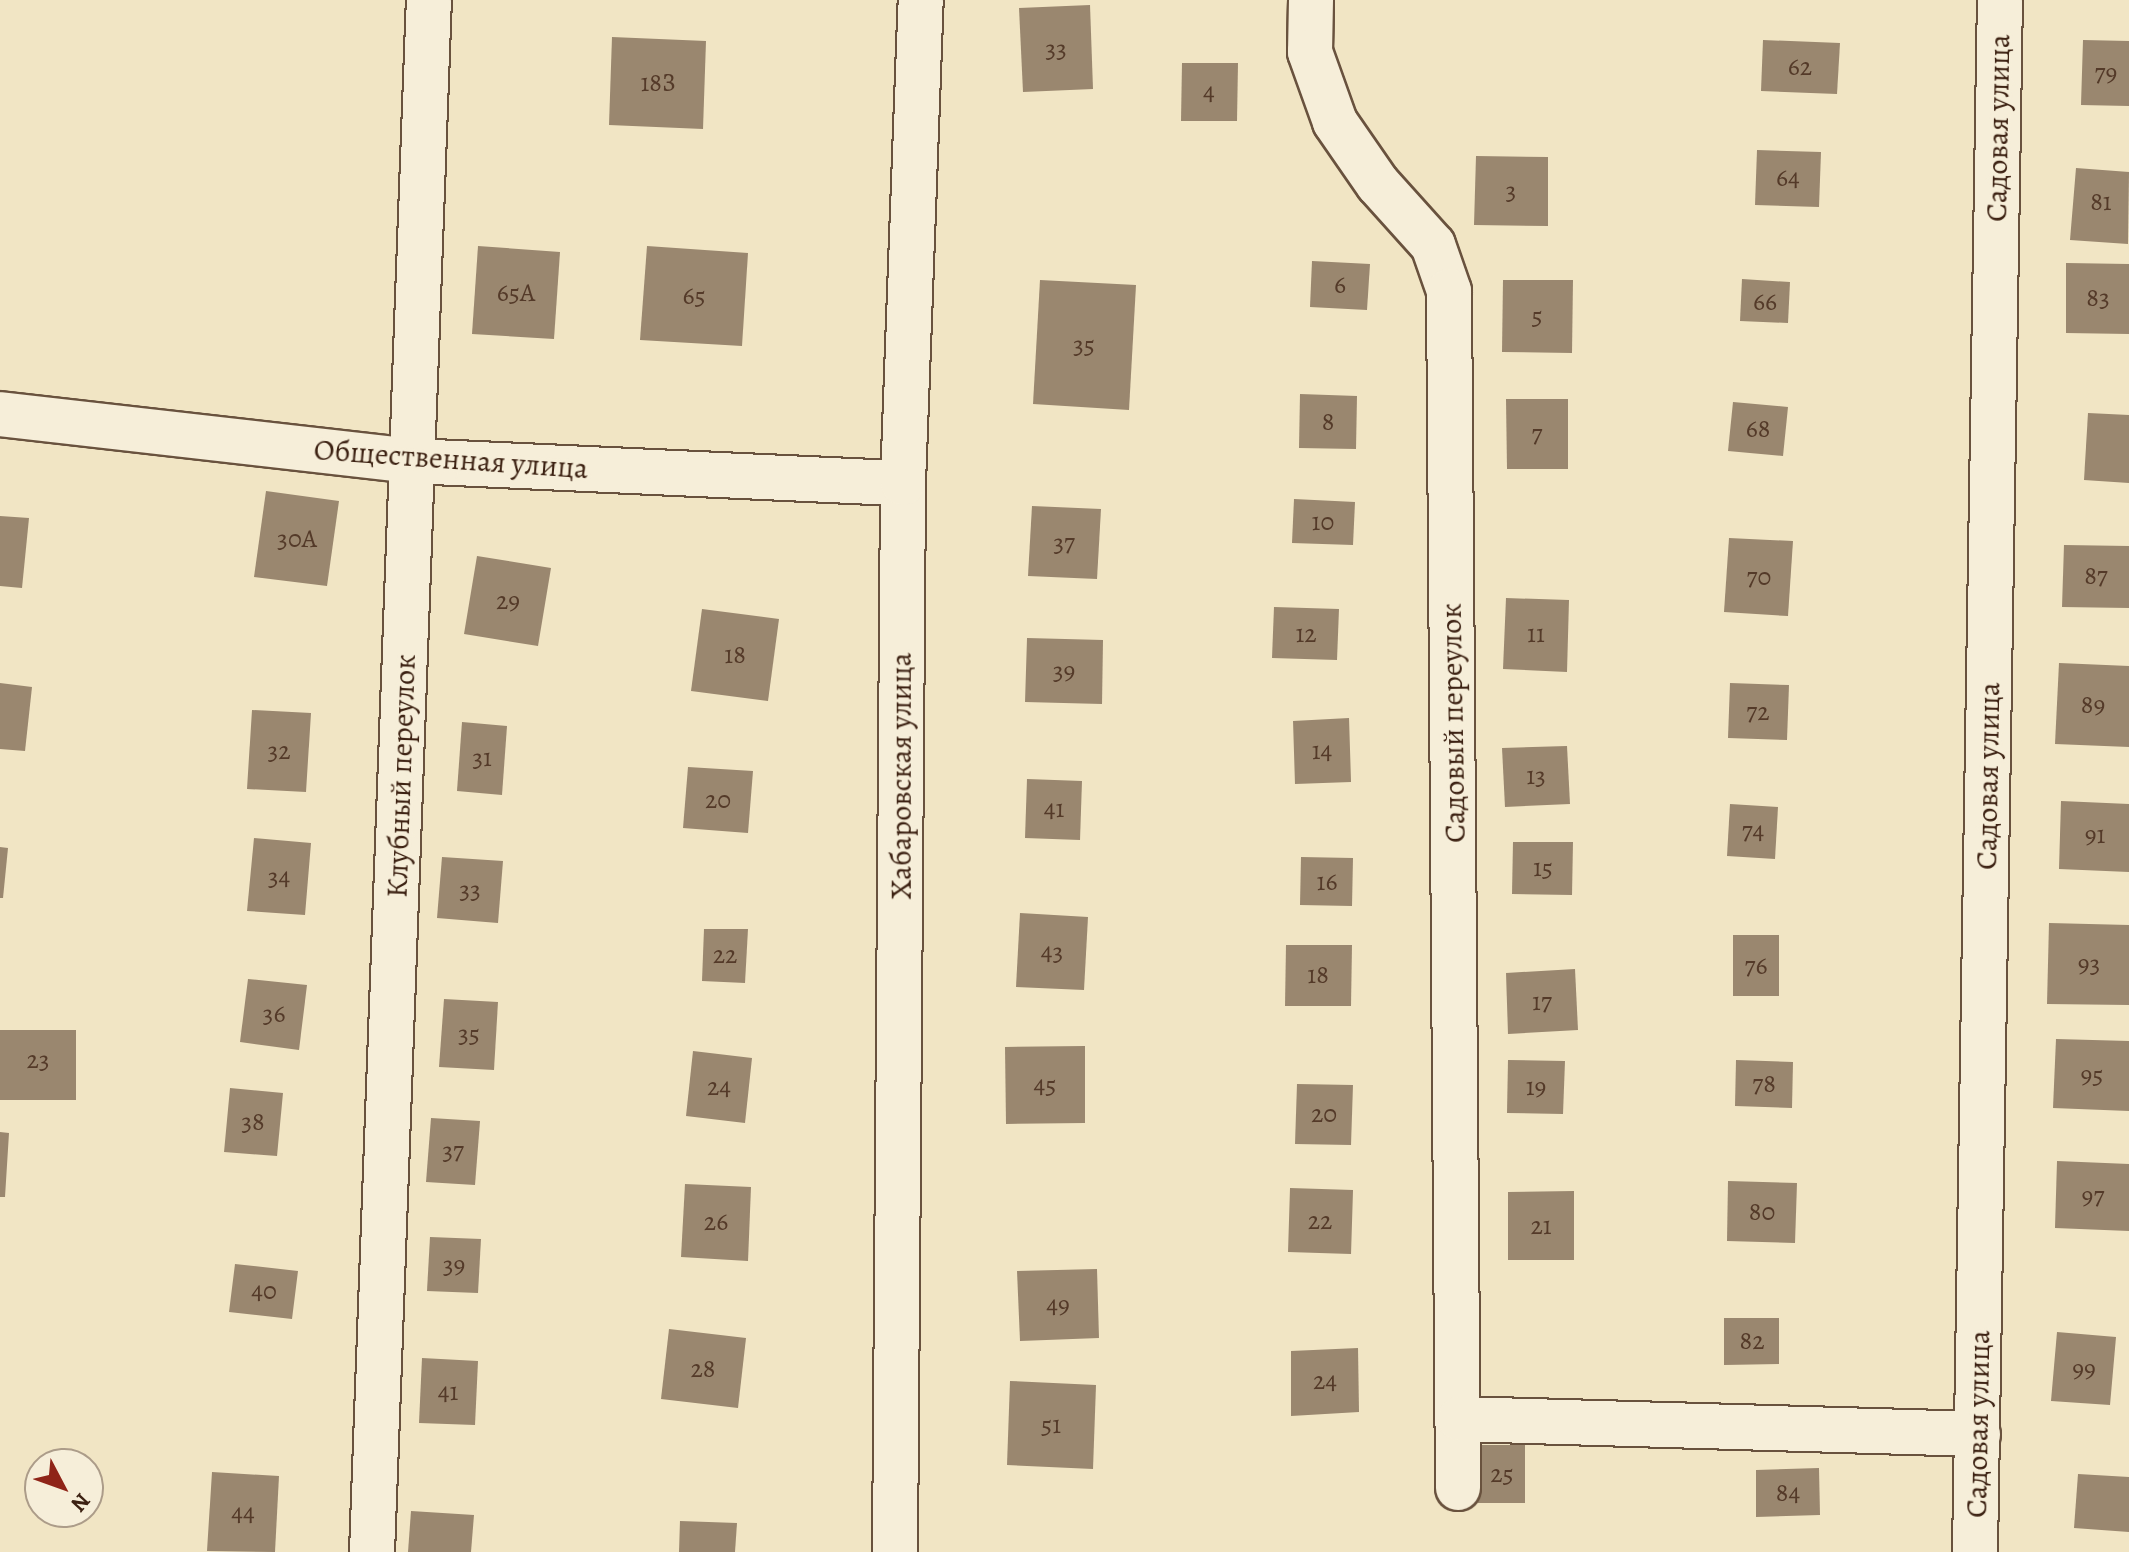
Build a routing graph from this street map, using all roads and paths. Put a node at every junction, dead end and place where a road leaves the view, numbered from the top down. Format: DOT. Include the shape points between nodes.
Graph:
graph roads {
  1 [pos="429,0"];
  2 [pos="921,0"];
  3 [pos="1311,0"];
  4 [pos="2000,0"];
  5 [pos="0,414"];
  6 [pos="411,461"];
  7 [pos="903,483"];
  8 [pos="1460,1419"];
  9 [pos="1978,1434"];
  10 [pos="1458,1488"];
  11 [pos="372,1552"];
  12 [pos="895,1552"];
  13 [pos="1975,1552"];
  1 -- 6 [label="street, Клубный переулок"];
  2 -- 7 [label="street, Хабаровская улица"];
  3 -- 8 [label="street, Садовый переулок" via="1310,52 1335,122 1378,184 1433,245 1449,291"];
  4 -- 9 [label="street, Садовая улица"];
  5 -- 6 [label="street, Общественная улица"];
  6 -- 7 [label="street, Общественная улица"];
  6 -- 11 [label="street, Клубный переулок"];
  7 -- 12 [label="street, Хабаровская улица"];
  8 -- 9 [label="street"];
  8 -- 10 [label="street, Садовый переулок"];
  9 -- 13 [label="street, Садовая улица"];
}
